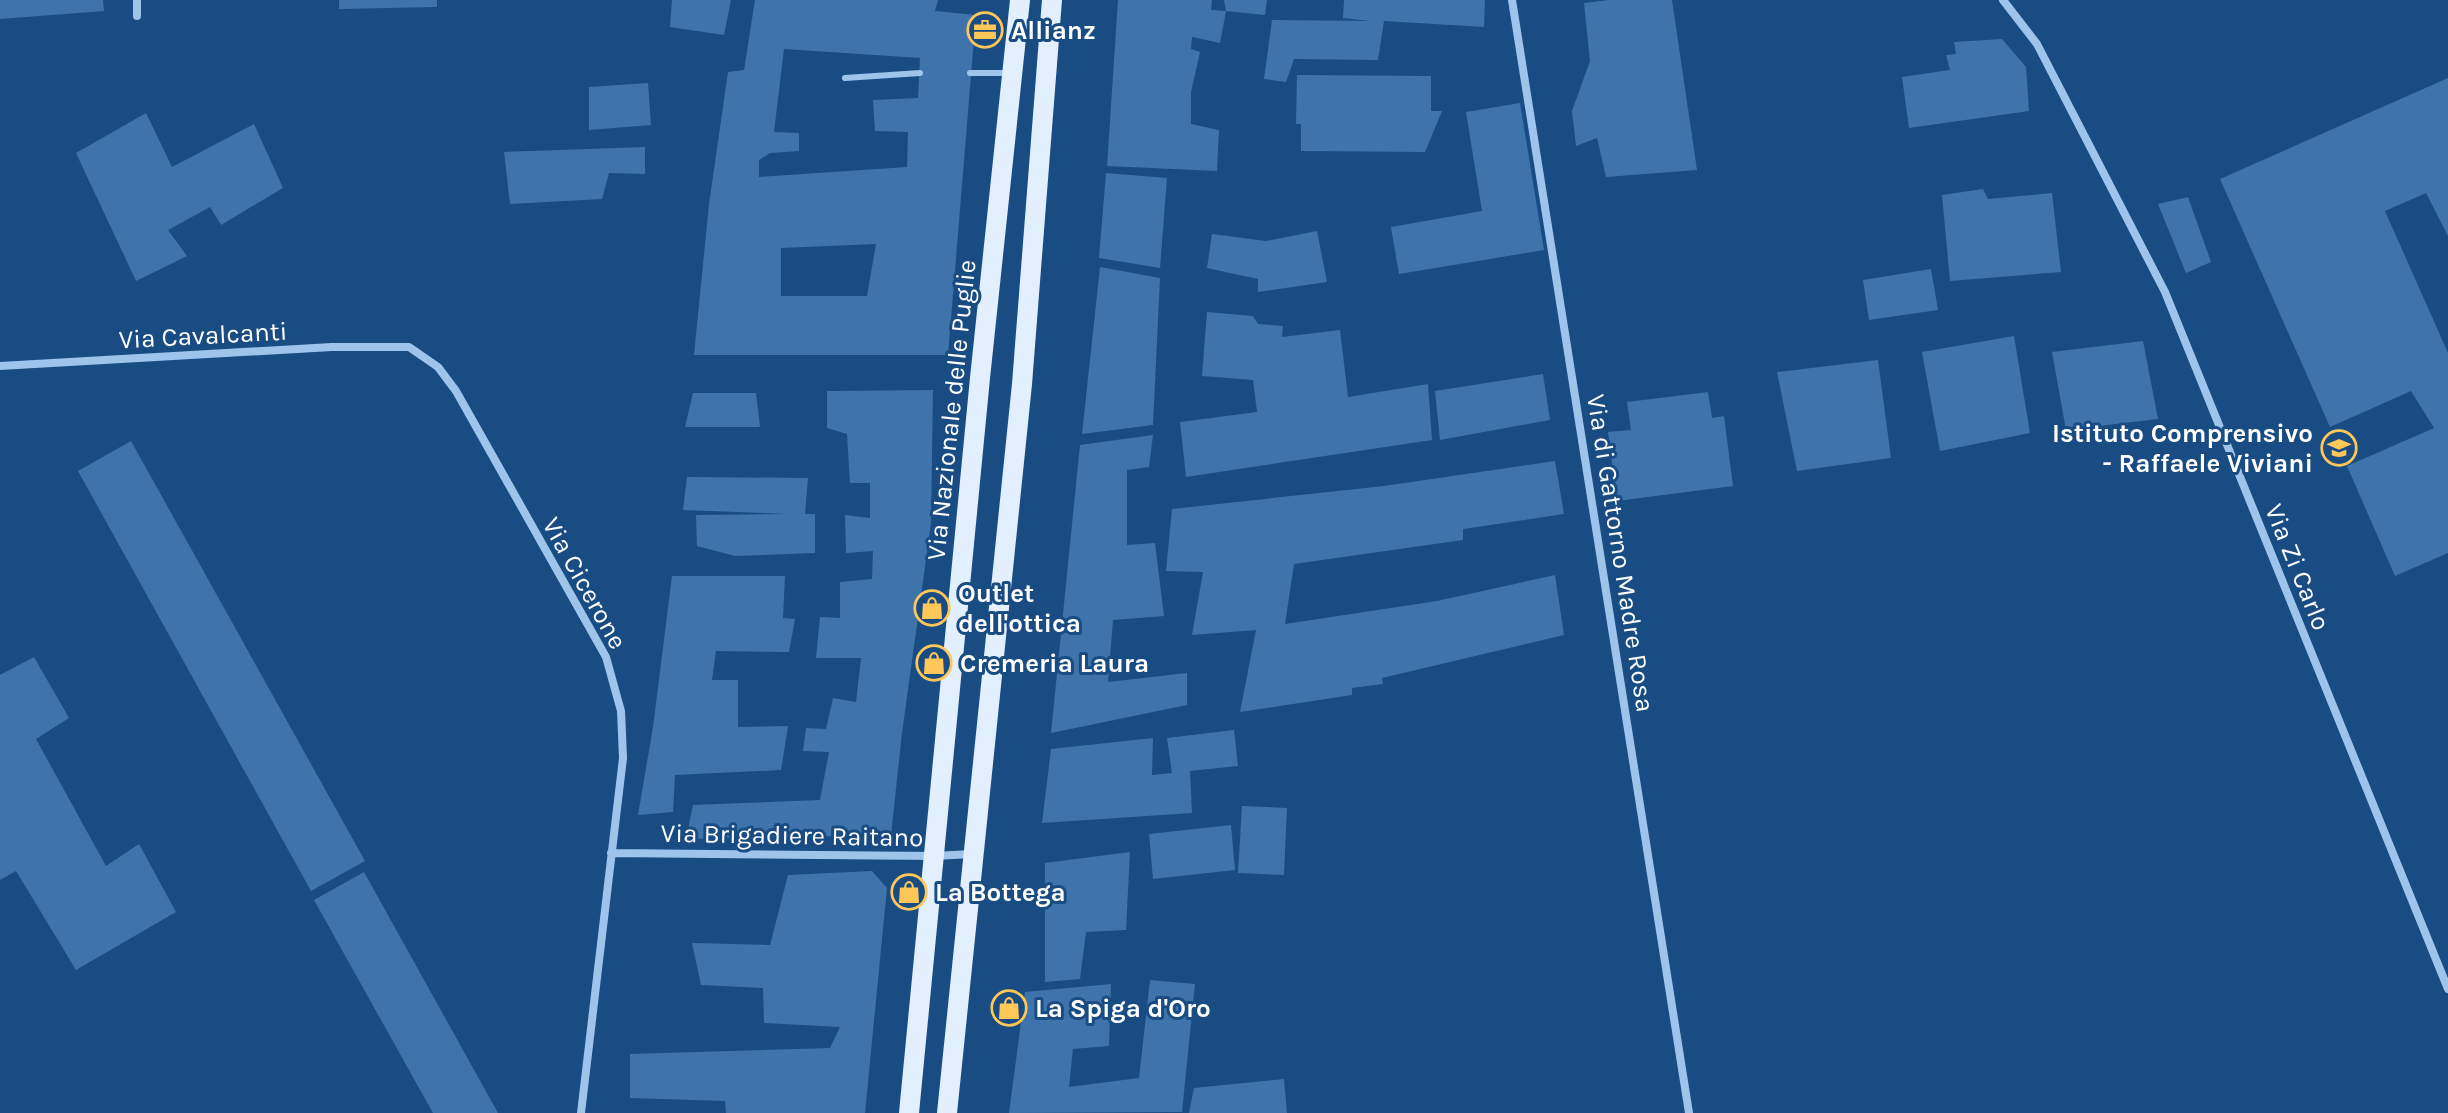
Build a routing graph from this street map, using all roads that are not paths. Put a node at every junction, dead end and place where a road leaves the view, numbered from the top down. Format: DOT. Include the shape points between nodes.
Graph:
graph roads {
  1 [pos="137,0"];
  2 [pos="1020,0"];
  3 [pos="1052,0"];
  4 [pos="1512,0"];
  5 [pos="2003,0"];
  6 [pos="137,16"];
  7 [pos="920,73"];
  8 [pos="970,73"];
  9 [pos="1012,73"];
  10 [pos="845,78"];
  11 [pos="409,347"];
  12 [pos="0,366"];
  13 [pos="611,853"];
  14 [pos="972,854"];
  15 [pos="934,856"];
  16 [pos="2448,989"];
  17 [pos="581,1113"];
  18 [pos="909,1113"];
  19 [pos="947,1113"];
  20 [pos="1689,1113"];
  1 -- 6 [label="street"];
  2 -- 9 [label="main road, Via Nazionale delle Puglie"];
  3 -- 14 [label="main road" via="1022,384"];
  4 -- 20 [label="street, Via di Gattorno Madre Rosa"];
  5 -- 16 [label="street, Via Zi Carlo" via="2037,44 2165,292"];
  7 -- 10 [label="lane"];
  8 -- 9 [label="lane"];
  9 -- 15 [label="main road, Via Nazionale delle Puglie"];
  11 -- 12 [label="street, Via Cavalcanti"];
  11 -- 13 [label="street, Via Cicerone" via="438,367 456,391 606,657 621,711 623,758"];
  13 -- 15 [label="street, Via Brigadiere Raitano"];
  13 -- 17 [label="street, Via Cicerone"];
  14 -- 15 [label="street, Via Brigadiere Raitano"];
  14 -- 19 [label="main road"];
  15 -- 18 [label="main road, Via Nazionale delle Puglie"];
}
